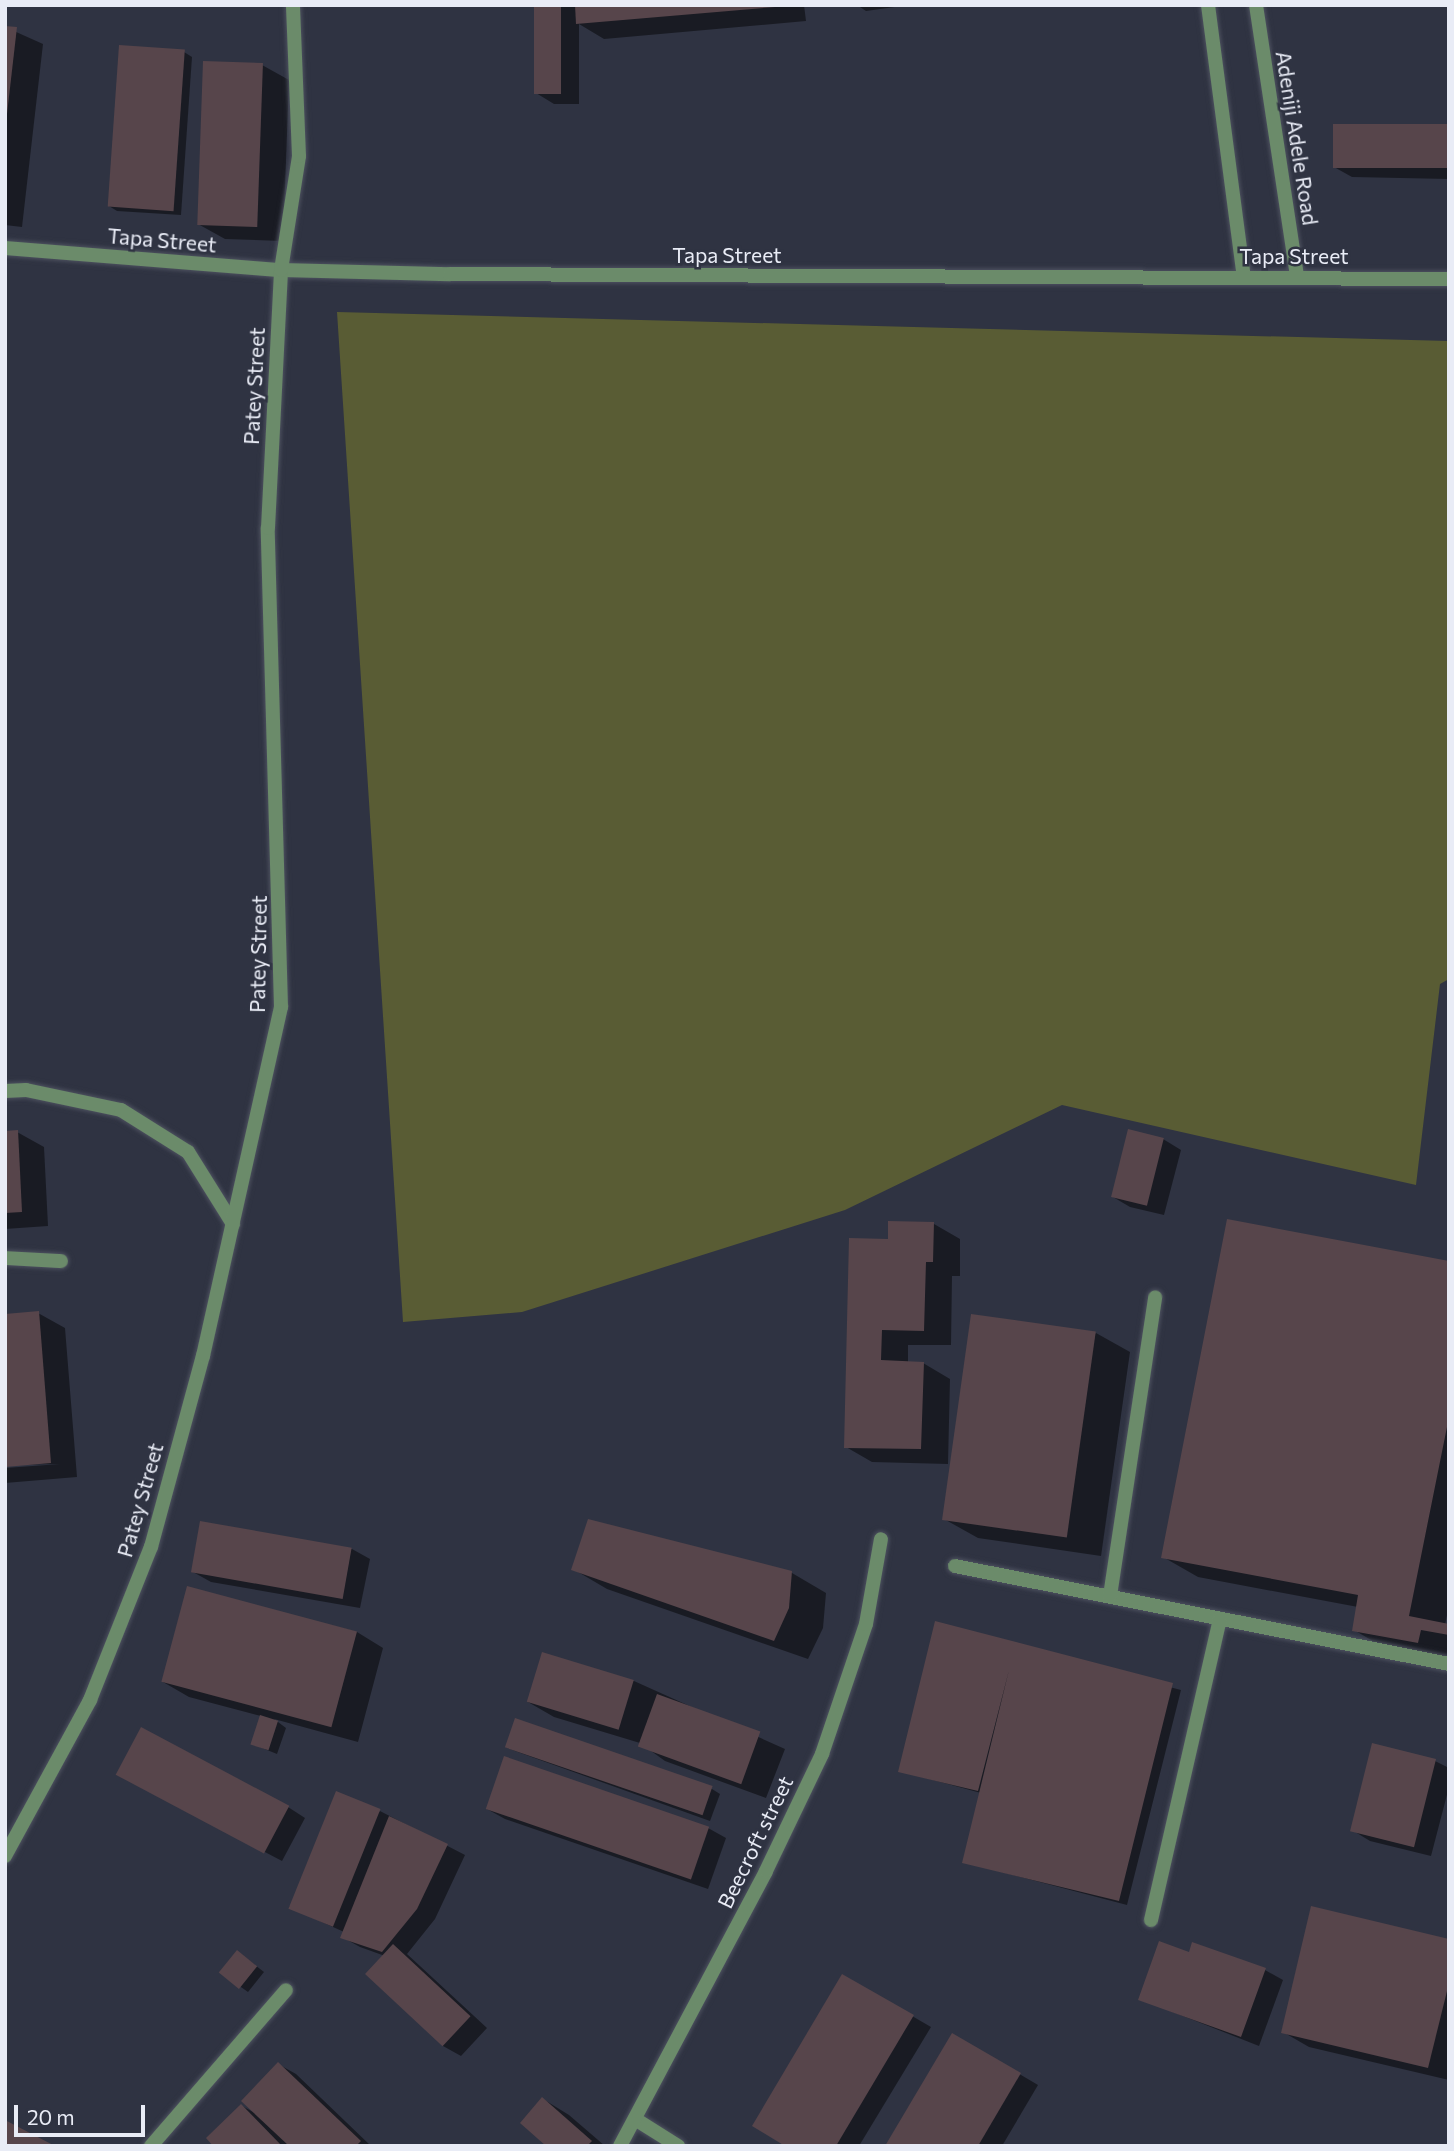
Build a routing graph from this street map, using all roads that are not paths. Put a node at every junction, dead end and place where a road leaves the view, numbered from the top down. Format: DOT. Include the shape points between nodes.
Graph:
graph roads {
  1 [pos="293,5"];
  2 [pos="1208,5"];
  3 [pos="1256,5"];
  4 [pos="5,248"];
  5 [pos="281,270"];
  6 [pos="1244,277"];
  7 [pos="1297,277"];
  8 [pos="1449,279"];
  9 [pos="5,1091"];
  10 [pos="233,1224"];
  11 [pos="5,1258"];
  12 [pos="61,1262"];
  13 [pos="1155,1297"];
  14 [pos="881,1539"];
  15 [pos="955,1566"];
  16 [pos="1110,1597"];
  17 [pos="1220,1619"];
  18 [pos="1449,1664"];
  19 [pos="5,1856"];
  20 [pos="1151,1920"];
  21 [pos="286,1990"];
  22 [pos="635,2119"];
  23 [pos="151,2146"];
  24 [pos="620,2146"];
  25 [pos="678,2146"];
  1 -- 5 [label="street, Patey Street" via="299,156"];
  2 -- 6 [label="street"];
  3 -- 7 [label="street, Adeniji Adele Road"];
  4 -- 5 [label="street, Tapa Street"];
  5 -- 6 [label="street, Tapa Street"];
  5 -- 10 [label="street, Patey Street" via="268,528 281,1007"];
  6 -- 7 [label="street, Tapa Street"];
  7 -- 8 [label="street, Tapa Street"];
  9 -- 10 [label="street" via="26,1090 121,1110 188,1152"];
  10 -- 19 [label="street, Patey Street" via="151,1547 90,1700"];
  11 -- 12 [label="street"];
  13 -- 16 [label="street"];
  14 -- 22 [label="street, Beecroft street" via="866,1624 822,1754 766,1871"];
  15 -- 16 [label="street"];
  16 -- 17 [label="street"];
  17 -- 18 [label="street"];
  17 -- 20 [label="street"];
  21 -- 23 [label="street"];
  22 -- 24 [label="street, Beecroft street"];
  22 -- 25 [label="street"];
}
